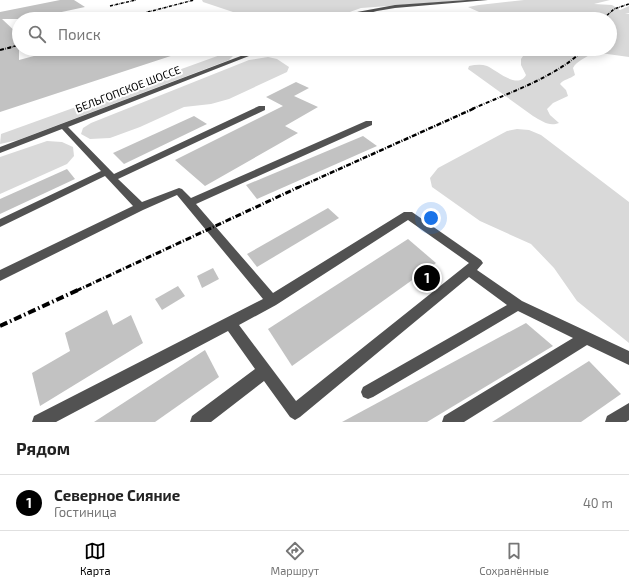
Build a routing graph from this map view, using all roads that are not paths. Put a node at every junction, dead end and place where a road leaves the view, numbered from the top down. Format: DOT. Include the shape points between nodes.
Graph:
graph roads {
  1 [pos="486,0"];
  2 [pos="359,12"];
  3 [pos="246,56"];
  4 [pos="262,108"];
  5 [pos="369,123"];
  6 [pos="63,126"];
  7 [pos="0,150"];
  8 [pos="109,175"];
  9 [pos="189,203"];
  10 [pos="140,208"];
  11 [pos="0,222"];
  12 [pos="468,270"];
  13 [pos="0,276"];
  14 [pos="272,301"];
  15 [pos="518,305"];
  16 [pos="230,322"];
  17 [pos="586,338"];
  18 [pos="629,358"];
  19 [pos="265,371"];
  20 [pos="368,392"];
  21 [pos="629,411"];
  22 [pos="40,422"];
  23 [pos="198,422"];
  24 [pos="450,422"];
  25 [pos="614,422"];
  1 -- 2 [label="street"];
  3 -- 6 [label="street, БЕЛЬГОПСКОЕ ШОССЕ"];
  4 -- 8 [label="street"];
  5 -- 9 [label="street"];
  6 -- 7 [label="street, БЕЛЬГОПСКОЕ ШОССЕ"];
  6 -- 8 [label="street"];
  8 -- 10 [label="street"];
  8 -- 11 [label="street"];
  9 -- 10 [label="street" via="179,191"];
  9 -- 14 [label="street"];
  10 -- 13 [label="street"];
  12 -- 14 [label="street" via="477,263 408,215"];
  12 -- 15 [label="street"];
  12 -- 19 [label="street" via="295,412"];
  14 -- 16 [label="street"];
  15 -- 17 [label="street"];
  15 -- 20 [label="street"];
  16 -- 19 [label="street"];
  16 -- 22 [label="street"];
  17 -- 18 [label="street"];
  17 -- 24 [label="street"];
  19 -- 23 [label="street"];
  21 -- 25 [label="street"];
}
